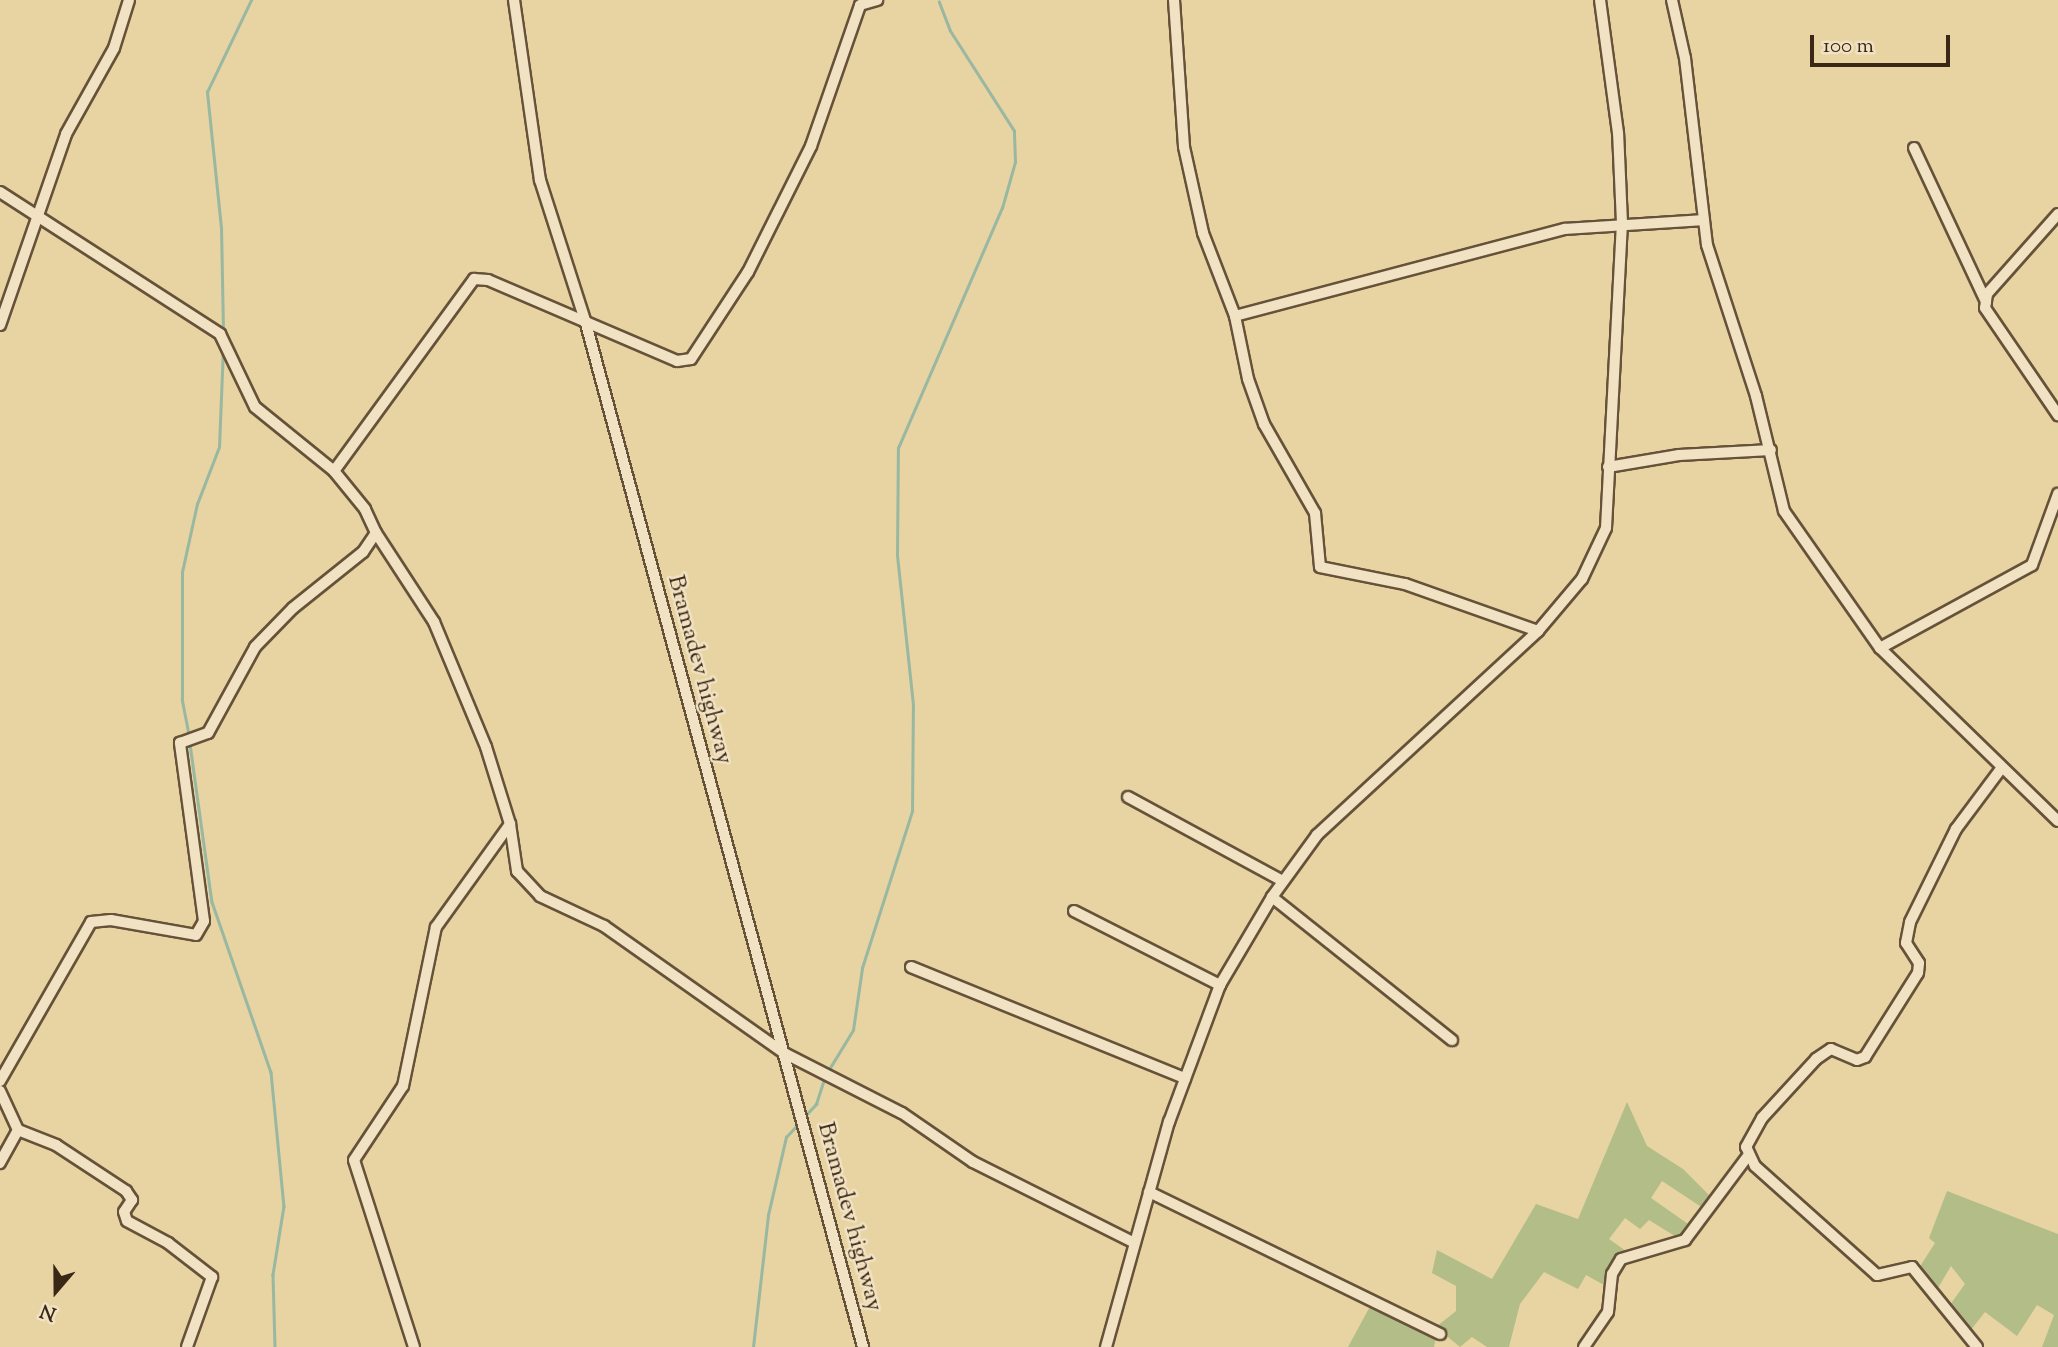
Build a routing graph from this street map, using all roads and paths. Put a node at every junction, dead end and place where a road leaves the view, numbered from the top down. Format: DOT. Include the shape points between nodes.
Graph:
graph roads {
  1 [pos="129,0"];
  2 [pos="514,0"];
  3 [pos="877,0"];
  4 [pos="1174,0"];
  5 [pos="1600,0"];
  6 [pos="1672,0"];
  7 [pos="1914,148"];
  8 [pos="0,192"];
  9 [pos="2058,214"];
  10 [pos="37,218"];
  11 [pos="1704,220"];
  12 [pos="1622,223"];
  13 [pos="1986,303"];
  14 [pos="1235,316"];
  15 [pos="585,320"];
  16 [pos="0,325"];
  17 [pos="2058,415"];
  18 [pos="1770,450"];
  19 [pos="1608,467"];
  20 [pos="334,471"];
  21 [pos="2058,494"];
  22 [pos="376,533"];
  23 [pos="1538,631"];
  24 [pos="1880,648"];
  25 [pos="2000,770"];
  26 [pos="1128,797"];
  27 [pos="2058,821"];
  28 [pos="510,824"];
  29 [pos="1283,881"];
  30 [pos="1272,897"];
  31 [pos="1074,911"];
  32 [pos="911,967"];
  33 [pos="1220,985"];
  34 [pos="1452,1040"];
  35 [pos="784,1053"];
  36 [pos="1185,1078"];
  37 [pos="0,1081"];
  38 [pos="0,1091"];
  39 [pos="18,1130"];
  40 [pos="1747,1157"];
  41 [pos="0,1163"];
  42 [pos="1149,1192"];
  43 [pos="1133,1242"];
  44 [pos="1440,1334"];
  45 [pos="187,1347"];
  46 [pos="415,1347"];
  47 [pos="863,1347"];
  48 [pos="1106,1347"];
  49 [pos="1584,1347"];
  50 [pos="1977,1347"];
  1 -- 10 [label="street" via="114,48 66,134"];
  2 -- 15 [label="street, Bramadev highway" via="540,180"];
  3 -- 15 [label="street" via="860,5 811,146 703,348 691,359 677,361"];
  4 -- 14 [label="street" via="1184,146 1203,233"];
  5 -- 12 [label="street" via="1618,133"];
  6 -- 11 [label="street" via="1685,58"];
  7 -- 13 [label="street"];
  8 -- 10 [label="street"];
  9 -- 13 [label="street" via="1987,294"];
  10 -- 16 [label="street"];
  10 -- 20 [label="street" via="219,334 255,407"];
  11 -- 12 [label="street"];
  11 -- 18 [label="street"];
  12 -- 14 [label="street" via="1528,237 1425,270"];
  12 -- 19 [label="street"];
  13 -- 17 [label="street"];
  14 -- 23 [label="street" via="1248,379 1264,424 1315,513 1320,567 1405,584"];
  15 -- 20 [label="street" via="474,279"];
  15 -- 35 [label="street, Bramadev highway"];
  18 -- 19 [label="street" via="1679,455"];
  18 -- 24 [label="street" via="1784,511"];
  19 -- 23 [label="street" via="1606,528 1582,579"];
  20 -- 22 [label="street" via="365,509"];
  21 -- 24 [label="street" via="2032,565"];
  22 -- 28 [label="street" via="433,622 486,747"];
  22 -- 37 [label="street" via="363,552 293,608 255,647 208,733 180,743 204,921 196,935 111,920 92,922"];
  23 -- 29 [label="street" via="1317,835"];
  24 -- 25 [label="street"];
  25 -- 27 [label="street"];
  25 -- 40 [label="street" via="1956,829 1910,922 1906,943 1919,963 1914,984 1865,1057 1857,1060 1831,1049 1789,1086 1762,1118 1746,1147"];
  26 -- 29 [label="street"];
  28 -- 35 [label="street" via="517,871 540,896 604,926"];
  28 -- 46 [label="street" via="436,927 403,1086 354,1160"];
  29 -- 30 [label="street"];
  30 -- 33 [label="street"];
  30 -- 34 [label="street"];
  31 -- 33 [label="street"];
  32 -- 36 [label="street"];
  33 -- 36 [label="street"];
  35 -- 43 [label="street" via="902,1113 973,1162"];
  35 -- 47 [label="street, Bramadev highway"];
  36 -- 42 [label="street"];
  38 -- 39 [label="street"];
  39 -- 41 [label="street"];
  39 -- 45 [label="street" via="56,1145 126,1191 132,1200 124,1212 127,1222 168,1243 212,1278"];
  40 -- 49 [label="street" via="1685,1240 1621,1259 1612,1274 1608,1312"];
  40 -- 50 [label="street" via="1877,1275 1912,1267"];
  42 -- 43 [label="street"];
  42 -- 44 [label="street"];
  43 -- 48 [label="street"];
}
